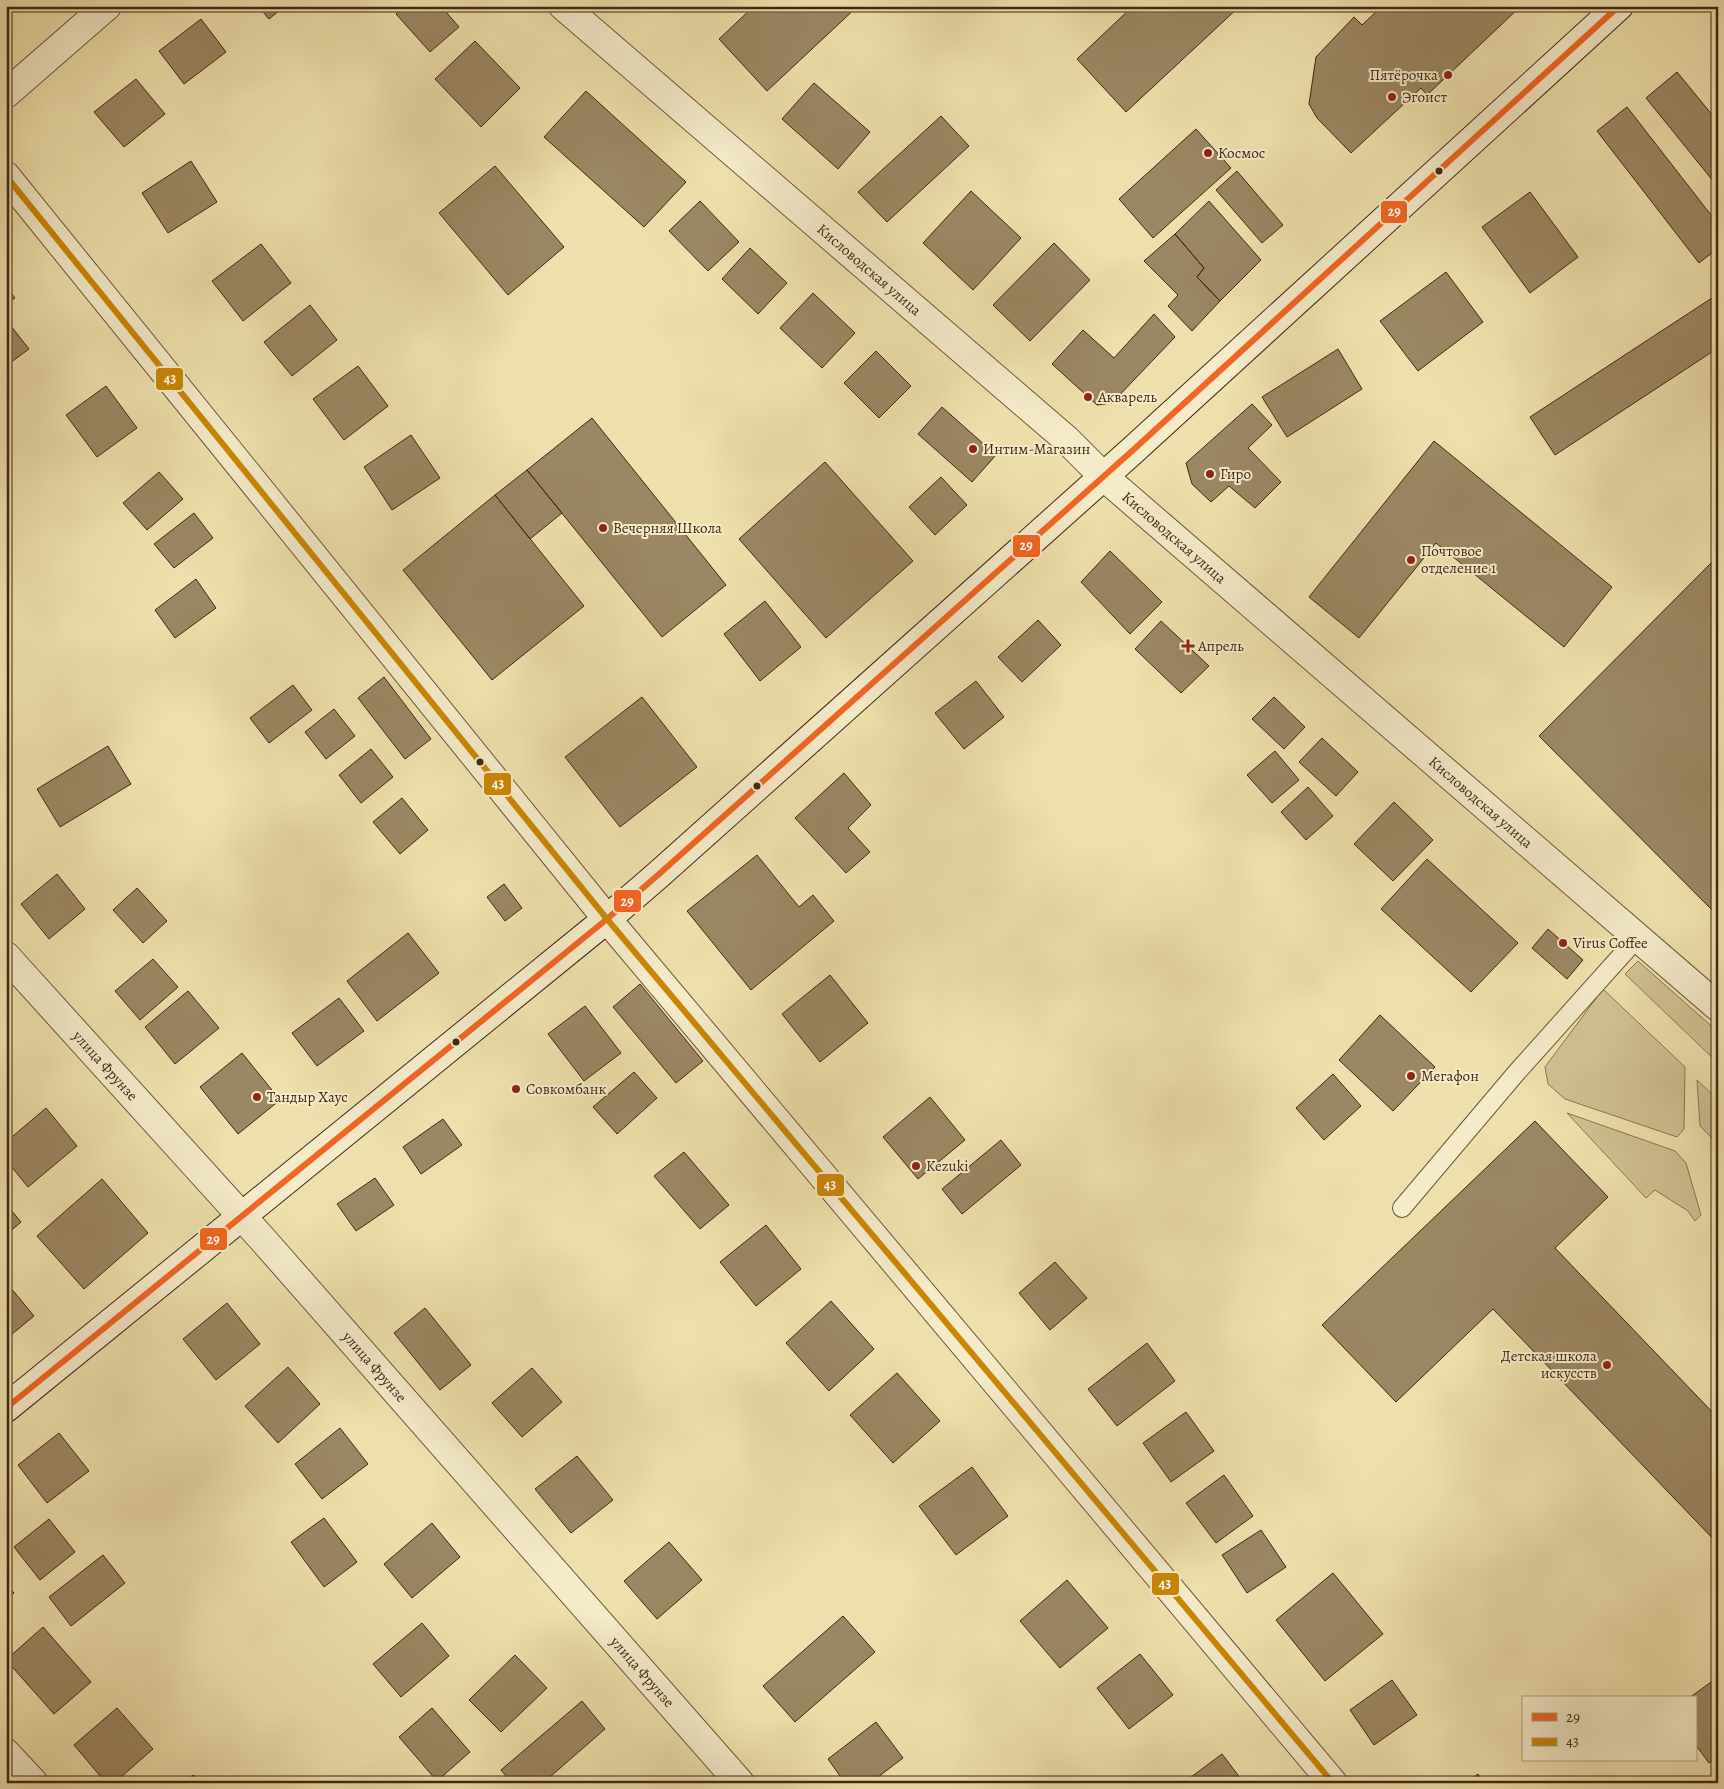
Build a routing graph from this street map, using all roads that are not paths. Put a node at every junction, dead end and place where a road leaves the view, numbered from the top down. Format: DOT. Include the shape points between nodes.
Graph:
graph roads {
  1 [pos="107,6"];
  2 [pos="563,6"];
  3 [pos="1619,6"];
  4 [pos="6,94"];
  5 [pos="6,176"];
  6 [pos="1103,476"];
  7 [pos="607,919"];
  8 [pos="1638,937"];
  9 [pos="6,956"];
  10 [pos="1718,1007"];
  11 [pos="1402,1208"];
  12 [pos="242,1216"];
  13 [pos="6,1408"];
  14 [pos="6,1753"];
  15 [pos="34,1783"];
  16 [pos="740,1783"];
  17 [pos="1333,1783"];
  1 -- 4 [label="street"];
  2 -- 6 [label="street, Кисловодская улица" via="1066,439"];
  3 -- 6 [label="street"];
  5 -- 7 [label="street"];
  6 -- 7 [label="street"];
  6 -- 8 [label="street, Кисловодская улица"];
  7 -- 12 [label="street"];
  7 -- 17 [label="street"];
  8 -- 10 [label="street, Кисловодская улица"];
  8 -- 11 [label="lane" via="1530,1057"];
  9 -- 12 [label="street, улица Фрунзе"];
  12 -- 13 [label="street"];
  12 -- 16 [label="street, улица Фрунзе"];
  14 -- 15 [label="street"];
}
